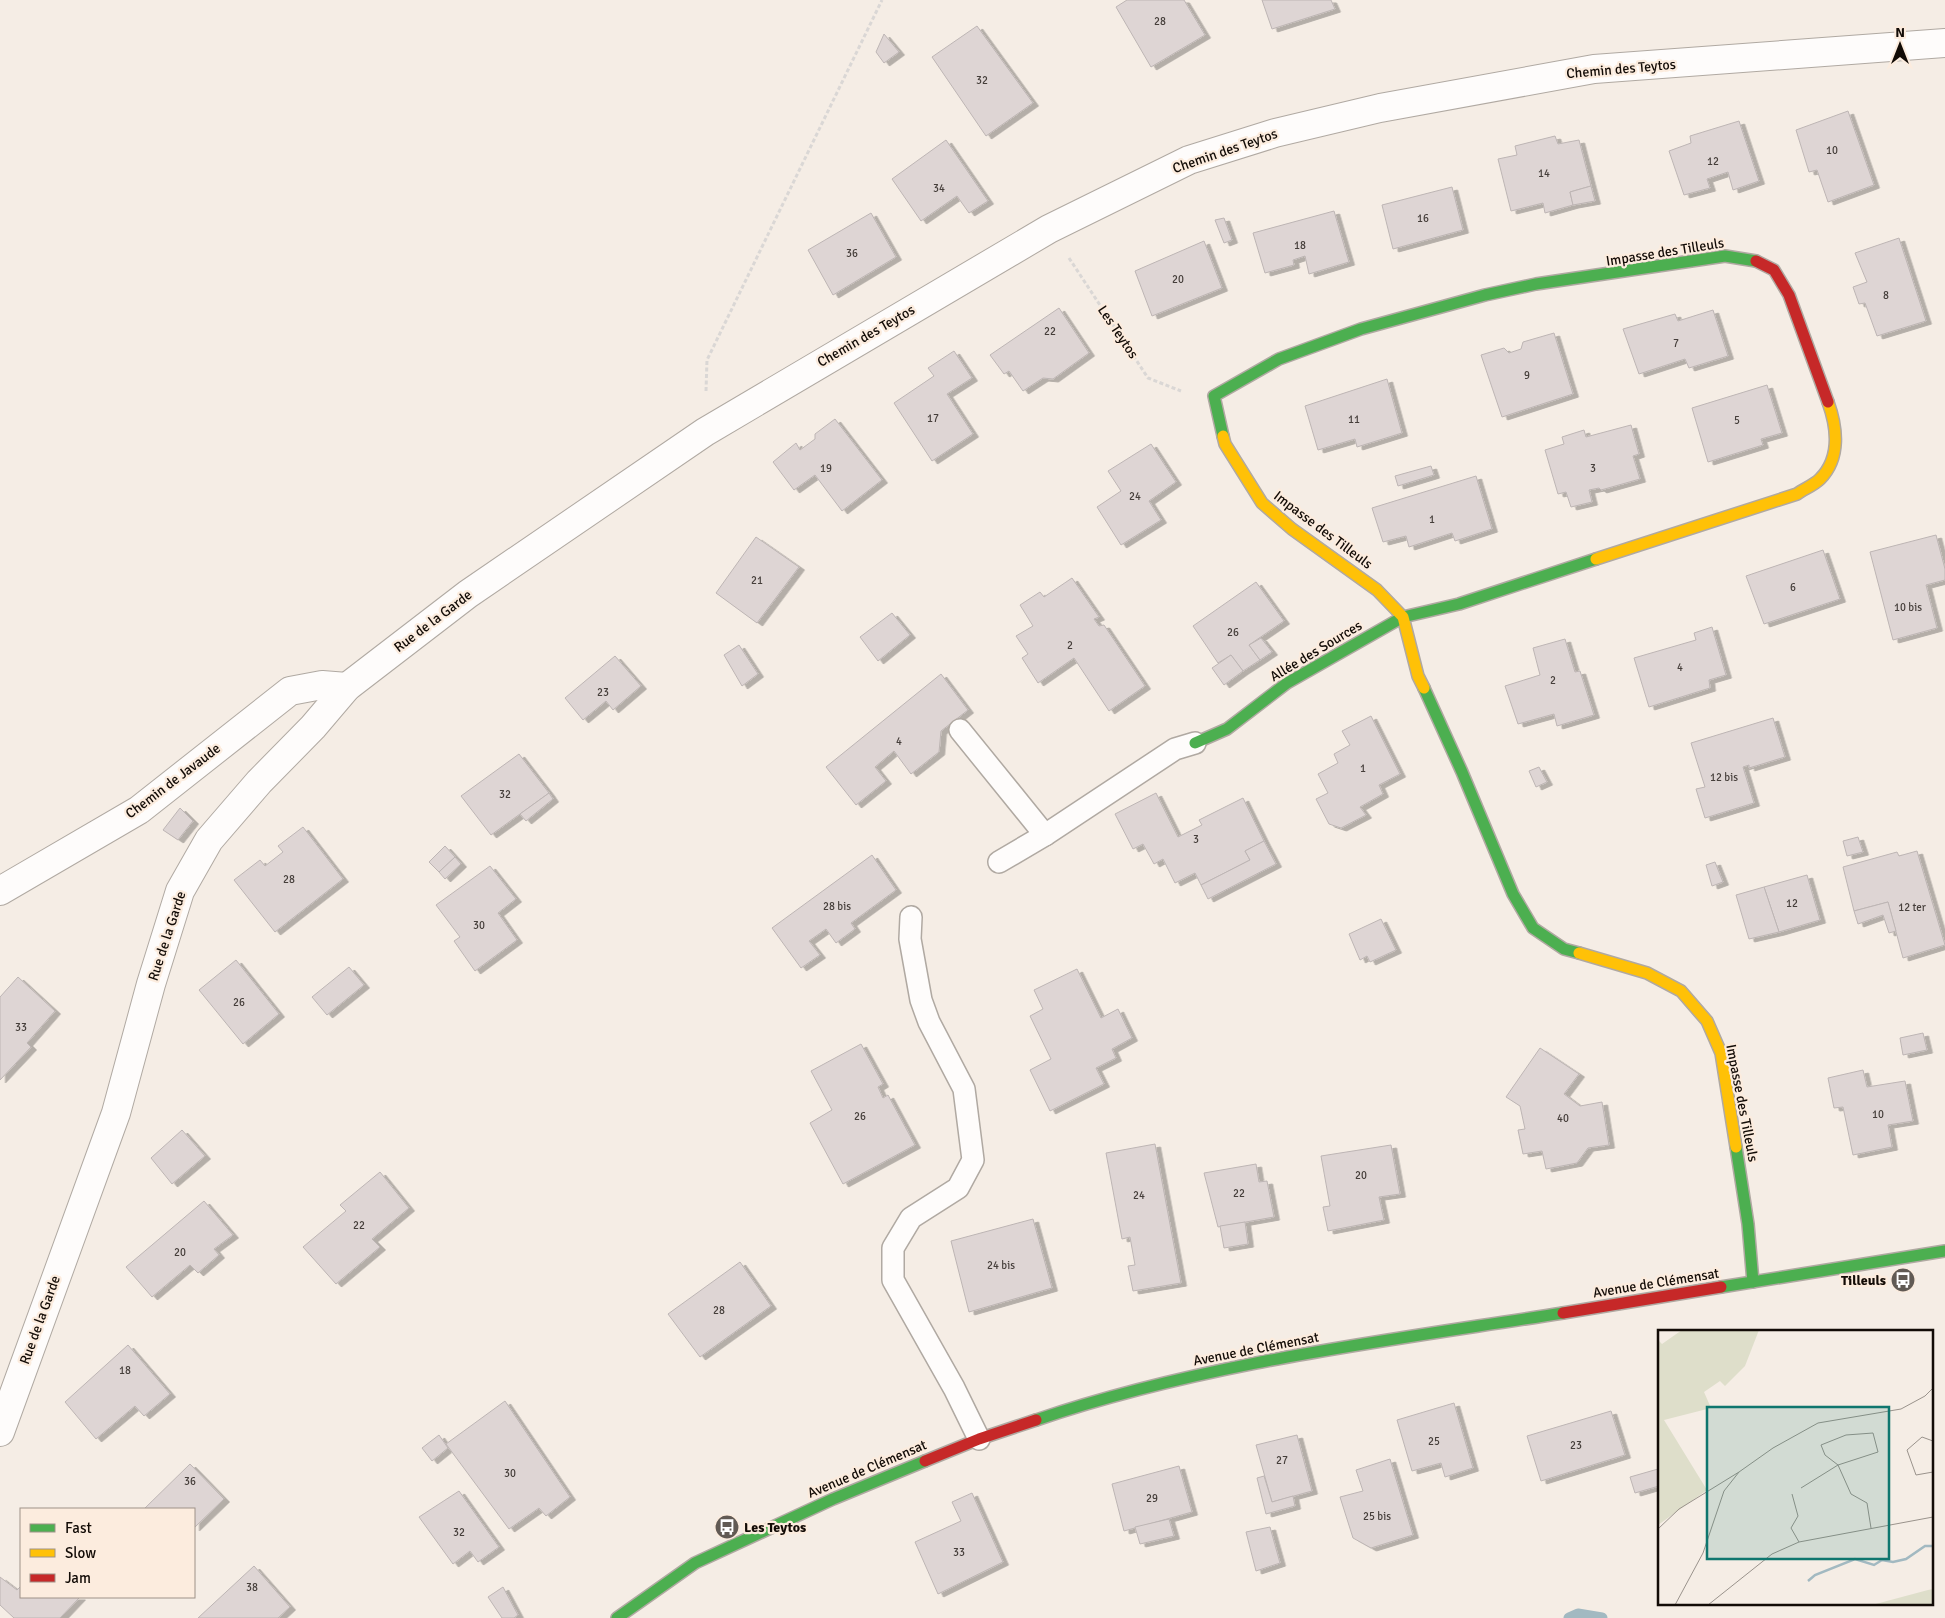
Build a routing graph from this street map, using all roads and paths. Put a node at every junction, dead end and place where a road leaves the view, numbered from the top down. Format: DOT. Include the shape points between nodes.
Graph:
graph roads {
  1 [pos="882,0"];
  2 [pos="1945,43"];
  3 [pos="1049,229"];
  4 [pos="1214,396"];
  5 [pos="704,432"];
  6 [pos="591,510"];
  7 [pos="1403,617"];
  8 [pos="347,687"];
  9 [pos="960,730"];
  10 [pos="1195,742"];
  11 [pos="1045,835"];
  12 [pos="998,862"];
  13 [pos="0,891"];
  14 [pos="911,917"];
  15 [pos="1945,1251"];
  16 [pos="1753,1282"];
  17 [pos="0,1432"];
  18 [pos="979,1439"];
  19 [pos="617,1618"];
  1 -- 5 [label="path" via="707,360"];
  2 -- 3 [label="street, Chemin des Teytos" via="1594,69 1380,108 1275,133 1189,160"];
  3 -- 4 [label="path, Les Teytos" via="1148,378 1182,391"];
  3 -- 5 [label="street, Chemin des Teytos"];
  4 -- 7 [label="street, Impasse des Tilleuls" via="1225,444 1262,503 1292,529 1377,590"];
  4 -- 7 [label="street, Impasse des Tilleuls" via="1279,359 1362,329 1485,295 1536,284 1725,256 1752,259 1774,270 1789,295 1831,411 1836,435 1834,461 1820,479 1788,497 1459,604"];
  5 -- 6 [label="street, Chemin des Teytos"];
  6 -- 8 [label="street, Rue de la Garde" via="468,594"];
  7 -- 10 [label="street, Allée des Sources" via="1288,683 1227,729"];
  7 -- 16 [label="street, Impasse des Tilleuls" via="1418,676 1512,894 1533,928 1564,949 1647,973 1680,991 1707,1021 1721,1053 1748,1224"];
  8 -- 13 [label="street, Chemin de Javaude" via="322,685 290,691 139,810"];
  8 -- 17 [label="street, Rue de la Garde" via="209,840 180,891 116,1113"];
  9 -- 11 [label="lane"];
  10 -- 11 [label="lane" via="1175,749"];
  11 -- 12 [label="lane"];
  14 -- 18 [label="lane" via="910,939 921,1000 964,1089 973,1160 958,1188 911,1218 893,1248 893,1280"];
  15 -- 16 [label="street, Avenue de Clémensat"];
  16 -- 18 [label="street, Avenue de Clémensat" via="1258,1362 1091,1402"];
  18 -- 19 [label="street, Avenue de Clémensat" via="833,1499 695,1563"];
}
